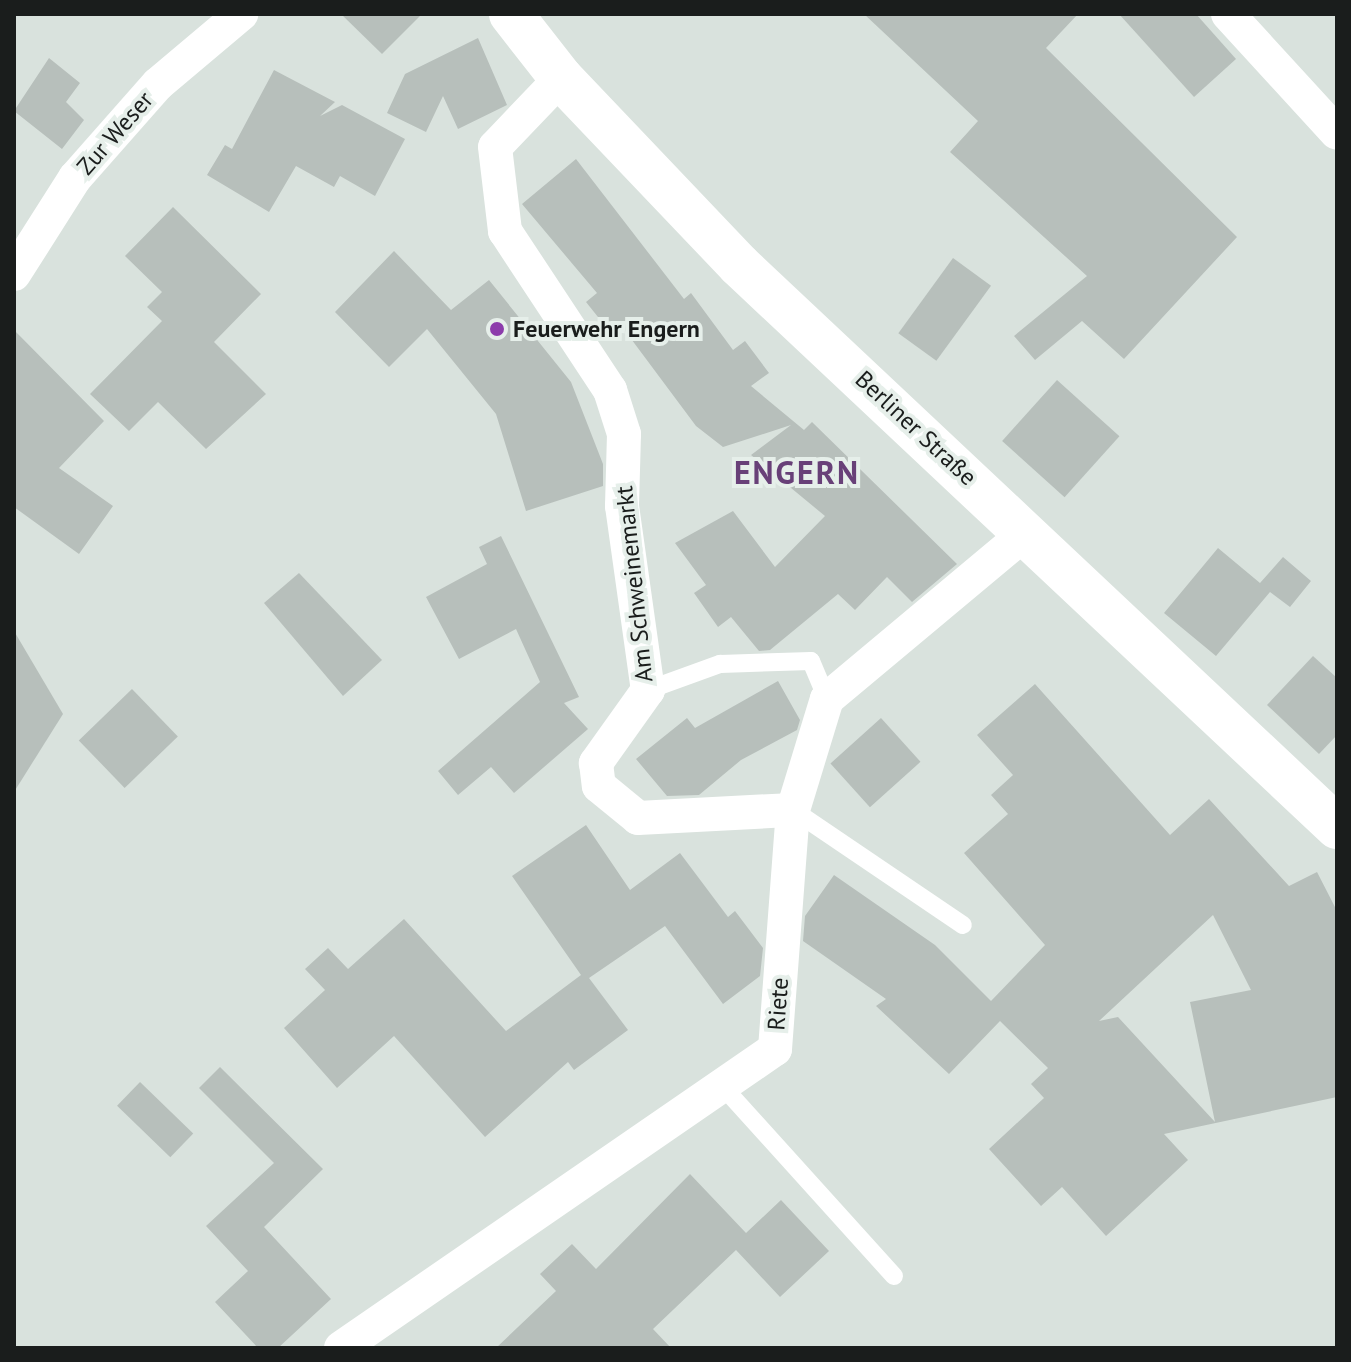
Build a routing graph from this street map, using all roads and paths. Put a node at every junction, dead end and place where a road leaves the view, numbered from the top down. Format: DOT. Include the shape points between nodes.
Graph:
graph roads {
  1 [pos="241,14"];
  2 [pos="511,14"];
  3 [pos="1228,14"];
  4 [pos="561,78"];
  5 [pos="1337,133"];
  6 [pos="14,274"];
  7 [pos="1027,532"];
  8 [pos="648,690"];
  9 [pos="827,699"];
  10 [pos="793,810"];
  11 [pos="1337,827"];
  12 [pos="963,925"];
  13 [pos="725,1089"];
  14 [pos="894,1276"];
  15 [pos="341,1348"];
  1 -- 6 [label="street, Zur Weser" via="158,84 75,178"];
  2 -- 4 [label="main road, Berliner Straße"];
  3 -- 5 [label="street"];
  4 -- 7 [label="main road, Berliner Straße" via="739,265"];
  4 -- 8 [label="street, Am Schweinemarkt" via="495,147 505,231 610,390 624,434 622,506"];
  7 -- 9 [label="street"];
  7 -- 11 [label="main road, Berliner Straße"];
  8 -- 9 [label="lane" via="720,664 811,661"];
  8 -- 10 [label="street, Am Schweinemarkt" via="596,763 599,786 638,818"];
  9 -- 10 [label="street, Riete"];
  10 -- 12 [label="lane"];
  10 -- 13 [label="street, Riete" via="775,1049"];
  13 -- 14 [label="lane"];
  13 -- 15 [label="street, Riete" via="382,1313"];
}
